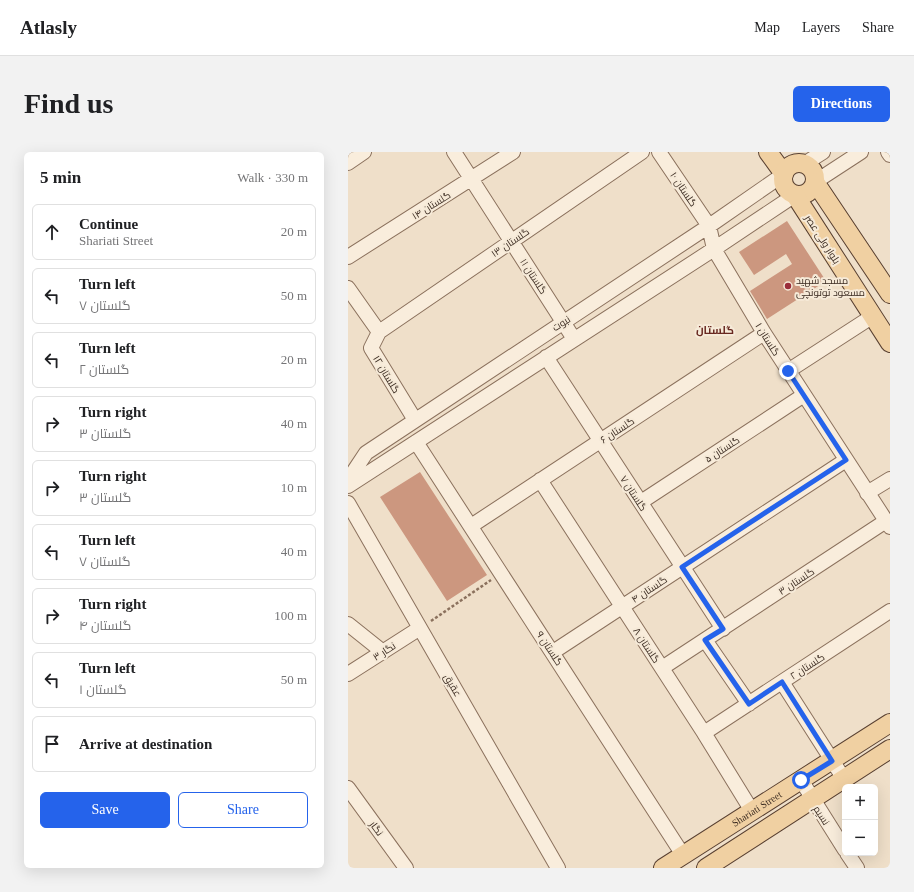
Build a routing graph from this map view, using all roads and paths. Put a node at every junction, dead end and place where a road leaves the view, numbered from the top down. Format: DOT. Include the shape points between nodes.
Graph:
graph roads {
  1 [pos="364,152"];
  2 [pos="454,152"];
  3 [pos="513,152"];
  4 [pos="642,152"];
  5 [pos="659,152"];
  6 [pos="768,152"];
  7 [pos="823,152"];
  8 [pos="861,152"];
  9 [pos="888,152"];
  10 [pos="890,155"];
  11 [pos="800,158"];
  12 [pos="348,163"];
  13 [pos="784,174"];
  14 [pos="472,179"];
  15 [pos="815,182"];
  16 [pos="796,195"];
  17 [pos="709,226"];
  18 [pos="512,241"];
  19 [pos="714,249"];
  20 [pos="348,257"];
  21 [pos="348,288"];
  22 [pos="890,294"];
  23 [pos="872,316"];
  24 [pos="564,322"];
  25 [pos="378,332"];
  26 [pos="764,333"];
  27 [pos="574,339"];
  28 [pos="890,343"];
  29 [pos="546,357"];
  30 [pos="788,371"];
  31 [pos="804,395"];
  32 [pos="415,420"];
  33 [pos="600,441"];
  34 [pos="416,442"];
  35 [pos="846,460"];
  36 [pos="890,479"];
  37 [pos="348,480"];
  38 [pos="540,480"];
  39 [pos="348,486"];
  40 [pos="867,493"];
  41 [pos="641,502"];
  42 [pos="348,503"];
  43 [pos="888,524"];
  44 [pos="471,526"];
  45 [pos="682,567"];
  46 [pos="502,574"];
  47 [pos="622,607"];
  48 [pos="890,611"];
  49 [pos="348,624"];
  50 [pos="420,628"];
  51 [pos="723,629"];
  52 [pos="705,640"];
  53 [pos="383,652"];
  54 [pos="553,652"];
  55 [pos="662,668"];
  56 [pos="348,674"];
  57 [pos="782,682"];
  58 [pos="749,704"];
  59 [pos="890,723"];
  60 [pos="704,733"];
  61 [pos="890,749"];
  62 [pos="832,761"];
  63 [pos="844,779"];
  64 [pos="801,780"];
  65 [pos="348,788"];
  66 [pos="812,800"];
  67 [pos="752,811"];
  68 [pos="842,845"];
  69 [pos="683,855"];
  70 [pos="849,856"];
  71 [pos="406,868"];
  72 [pos="558,868"];
  73 [pos="663,868"];
  74 [pos="706,868"];
  75 [pos="856,868"];
  1 -- 12 [label="street"];
  2 -- 14 [label="street, گلستان ۱۱"];
  3 -- 14 [label="street, گلستان ۱۴"];
  4 -- 18 [label="street, گلستان ۱۳"];
  5 -- 17 [label="street, گلستان ۱۰"];
  6 -- 13 [label="main road"];
  7 -- 11 [label="street"];
  8 -- 15 [label="street"];
  9 -- 10 [label="street"];
  11 -- 13 [label="main road" via="799,163 790,166"];
  11 -- 15 [label="main road" via="814,173"];
  13 -- 16 [label="main road" via="784,185 790,193"];
  13 -- 17 [label="street, نبوت"];
  14 -- 18 [label="street, گلستان ۱۱"];
  14 -- 20 [label="street, گلستان ۱۴"];
  15 -- 16 [label="main road" via="806,194"];
  15 -- 22 [label="main road"];
  16 -- 19 [label="street, نبوت"];
  16 -- 23 [label="main road, بلوار ولی عصر"];
  17 -- 19 [label="street, گلستان ۱"];
  17 -- 24 [label="street, نبوت"];
  18 -- 24 [label="street, گلستان ۱۱"];
  18 -- 25 [label="street, گلستان ۱۳"];
  19 -- 26 [label="street, گلستان ۱"];
  19 -- 27 [label="street, نبوت"];
  21 -- 25 [label="street"];
  23 -- 28 [label="main road, بلوار ولی عصر"];
  23 -- 30 [label="street"];
  24 -- 27 [label="street, گلستان ۱۱"];
  24 -- 32 [label="street, نبوت"];
  25 -- 32 [label="street, گلستان ۱۲" via="371,348"];
  26 -- 30 [label="street, گلستان ۱"];
  26 -- 33 [label="street, گلستان ۶"];
  27 -- 29 [label="street, نبوت"];
  29 -- 33 [label="street, گلستان ۷"];
  29 -- 34 [label="street, نبوت"];
  30 -- 31 [label="street, گلستان ۱"];
  31 -- 35 [label="street, گلستان ۱"];
  31 -- 41 [label="street, گلستان ۵"];
  32 -- 37 [label="street, نبوت" via="366,453"];
  33 -- 38 [label="street, گلستان ۶"];
  33 -- 41 [label="street, گلستان ۷"];
  34 -- 39 [label="street, نبوت"];
  34 -- 44 [label="street, گلستان ۹"];
  35 -- 40 [label="street, گلستان ۱"];
  35 -- 45 [label="street, گلستان ۴"];
  36 -- 40 [label="street"];
  38 -- 44 [label="street, گلستان ۶"];
  38 -- 47 [label="street, گلستان ۸"];
  40 -- 43 [label="street, گلستان ۱"];
  41 -- 45 [label="street, گلستان ۷"];
  42 -- 50 [label="street, عقیق"];
  43 -- 51 [label="street, گلستان ۳"];
  44 -- 46 [label="street, گلستان ۹"];
  45 -- 47 [label="street, گلستان ۴"];
  45 -- 51 [label="street, گلستان ۷"];
  46 -- 50 [label="path"];
  46 -- 54 [label="street, گلستان ۹"];
  47 -- 54 [label="street, گلستان ۴"];
  47 -- 55 [label="street, گلستان ۸"];
  48 -- 57 [label="street, گلستان ۲"];
  49 -- 53 [label="street"];
  50 -- 53 [label="street, نگار ۳"];
  50 -- 72 [label="street, عقیق"];
  51 -- 52 [label="street, گلستان ۳"];
  52 -- 55 [label="street, گلستان ۳"];
  52 -- 58 [label="street"];
  53 -- 56 [label="street, نگار ۳"];
  54 -- 69 [label="street, گلستان ۹"];
  55 -- 60 [label="street, گلستان ۸"];
  57 -- 58 [label="street, گلستان ۲"];
  57 -- 62 [label="street"];
  58 -- 60 [label="street, گلستان ۲"];
  59 -- 62 [label="main road, Shariati Street"];
  60 -- 67 [label="street, گلستان ۸"];
  61 -- 63 [label="main road"];
  62 -- 63 [label="street"];
  62 -- 64 [label="main road, Shariati Street"];
  63 -- 66 [label="main road"];
  64 -- 66 [label="street, نسیم"];
  64 -- 67 [label="main road, Shariati Street"];
  65 -- 71 [label="street, نگار"];
  66 -- 68 [label="street, نسیم"];
  66 -- 74 [label="main road"];
  67 -- 69 [label="main road, Shariati Street"];
  69 -- 73 [label="main road, Shariati Street"];
  70 -- 75 [label="street"];
}
